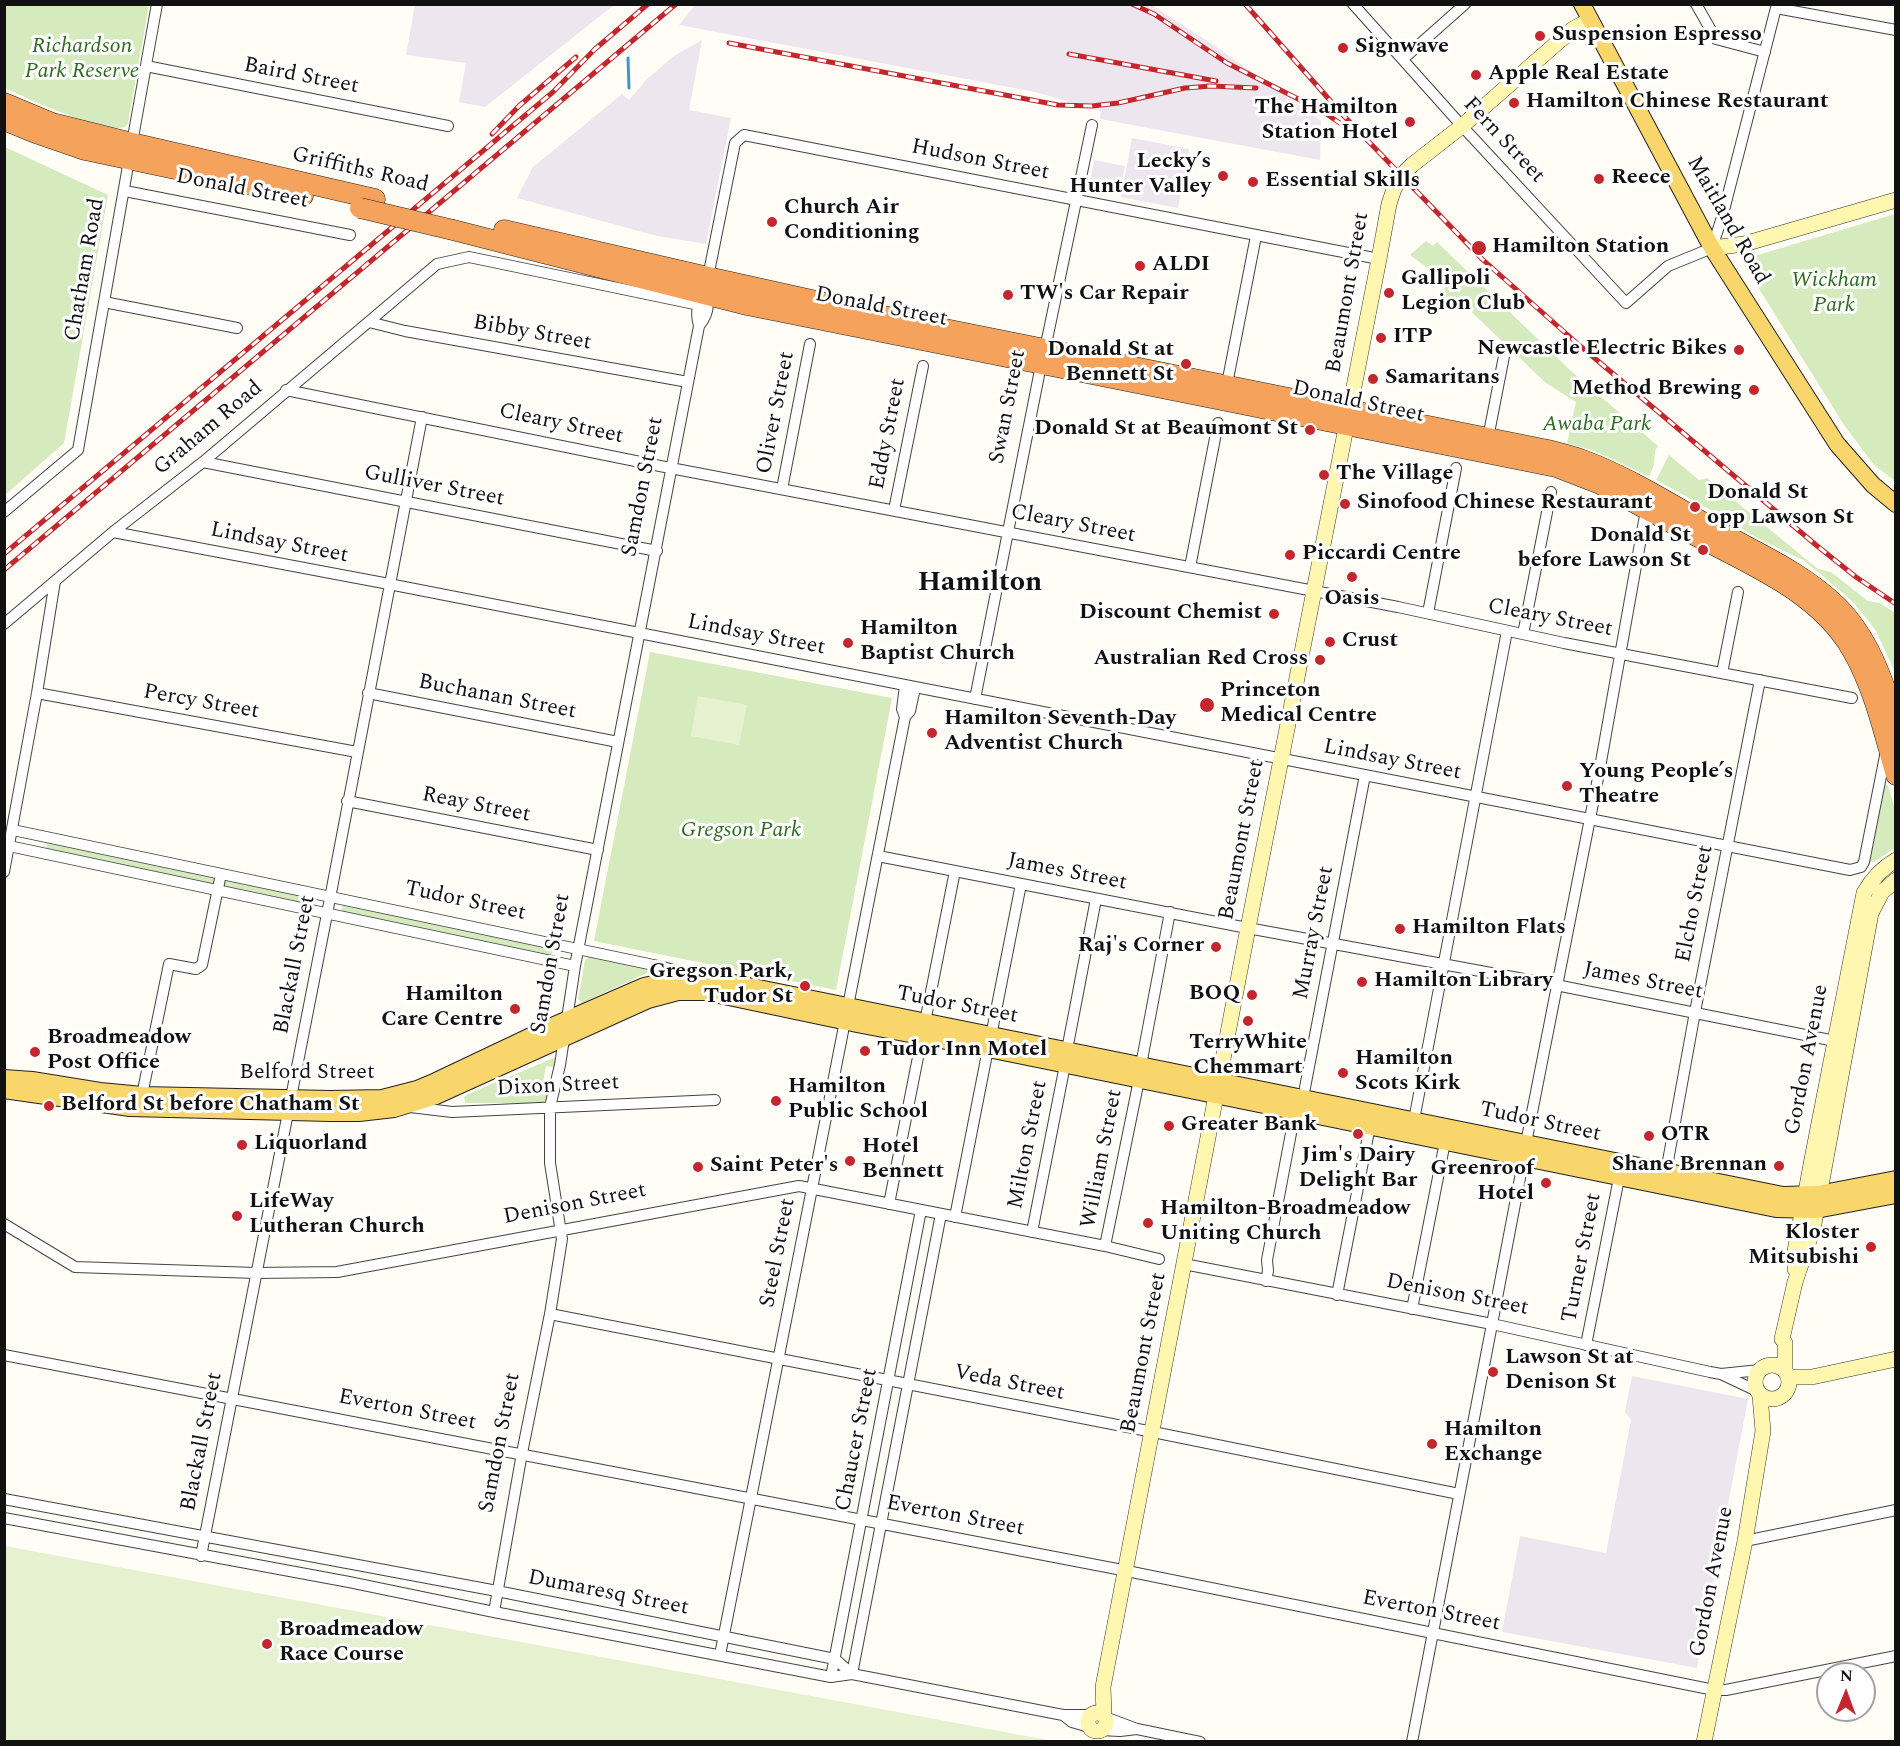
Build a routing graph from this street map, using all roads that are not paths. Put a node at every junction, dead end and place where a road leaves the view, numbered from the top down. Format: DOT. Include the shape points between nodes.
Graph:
graph roads {
  1 [pos="157,4"];
  2 [pos="1353,4"];
  3 [pos="1465,4"];
  4 [pos="1582,4"];
  5 [pos="1696,4"];
  6 [pos="1777,6"];
  7 [pos="1590,20"];
  8 [pos="1896,30"];
  9 [pos="1765,52"];
  10 [pos="1403,59"];
  11 [pos="146,66"];
  12 [pos="4,103"];
  13 [pos="4,120"];
  14 [pos="1092,124"];
  15 [pos="448,126"];
  16 [pos="1462,126"];
  17 [pos="750,136"];
  18 [pos="131,151"];
  19 [pos="124,191"];
  20 [pos="1075,200"];
  21 [pos="1896,200"];
  22 [pos="350,235"];
  23 [pos="1256,236"];
  24 [pos="1706,251"];
  25 [pos="1379,259"];
  26 [pos="438,264"];
  27 [pos="704,293"];
  28 [pos="104,302"];
  29 [pos="369,322"];
  30 [pos="237,327"];
  31 [pos="810,344"];
  32 [pos="1505,351"];
  33 [pos="1043,357"];
  34 [pos="923,366"];
  35 [pos="688,382"];
  36 [pos="1227,384"];
  37 [pos="286,390"];
  38 [pos="422,417"];
  39 [pos="1348,418"];
  40 [pos="1218,423"];
  41 [pos="1488,438"];
  42 [pos="203,462"];
  43 [pos="672,468"];
  44 [pos="1456,468"];
  45 [pos="782,489"];
  46 [pos="1551,492"];
  47 [pos="405,501"];
  48 [pos="1648,501"];
  49 [pos="1896,504"];
  50 [pos="894,510"];
  51 [pos="4,512"];
  52 [pos="113,532"];
  53 [pos="1009,533"];
  54 [pos="657,550"];
  55 [pos="1190,567"];
  56 [pos="55,581"];
  57 [pos="389,584"];
  58 [pos="1315,591"];
  59 [pos="1738,592"];
  60 [pos="1428,613"];
  61 [pos="4,624"];
  62 [pos="1508,631"];
  63 [pos="640,633"];
  64 [pos="1523,634"];
  65 [pos="1621,653"];
  66 [pos="1722,673"];
  67 [pos="1760,680"];
  68 [pos="910,687"];
  69 [pos="37,693"];
  70 [pos="368,693"];
  71 [pos="1852,698"];
  72 [pos="975,699"];
  73 [pos="1896,721"];
  74 [pos="618,742"];
  75 [pos="1887,745"];
  76 [pos="357,752"];
  77 [pos="1282,759"];
  78 [pos="1365,775"];
  79 [pos="1896,775"];
  80 [pos="1475,797"];
  81 [pos="347,801"];
  82 [pos="1589,819"];
  83 [pos="13,830"];
  84 [pos="9,846"];
  85 [pos="1728,846"];
  86 [pos="597,850"];
  87 [pos="878,856"];
  88 [pos="1896,860"];
  89 [pos="955,871"];
  90 [pos="4,872"];
  91 [pos="221,874"];
  92 [pos="1896,880"];
  93 [pos="1021,884"];
  94 [pos="218,891"];
  95 [pos="329,896"];
  96 [pos="1896,896"];
  97 [pos="1096,899"];
  98 [pos="1170,912"];
  99 [pos="1871,913"];
  100 [pos="327,914"];
  101 [pos="1248,928"];
  102 [pos="1333,943"];
  103 [pos="578,949"];
  104 [pos="1445,965"];
  105 [pos="575,966"];
  106 [pos="695,977"];
  107 [pos="1556,985"];
  108 [pos="662,996"];
  109 [pos="1695,1012"];
  110 [pos="846,1014"];
  111 [pos="566,1020"];
  112 [pos="923,1030"];
  113 [pos="564,1038"];
  114 [pos="989,1042"];
  115 [pos="1841,1042"];
  116 [pos="1066,1058"];
  117 [pos="1140,1072"];
  118 [pos="4,1078"];
  119 [pos="1218,1089"];
  120 [pos="4,1090"];
  121 [pos="142,1095"];
  122 [pos="715,1100"];
  123 [pos="289,1105"];
  124 [pos="1299,1105"];
  125 [pos="404,1106"];
  126 [pos="550,1107"];
  127 [pos="1414,1120"];
  128 [pos="1370,1126"];
  129 [pos="1445,1142"];
  130 [pos="1525,1150"];
  131 [pos="1666,1172"];
  132 [pos="1618,1178"];
  133 [pos="1896,1179"];
  134 [pos="811,1188"];
  135 [pos="1896,1195"];
  136 [pos="1811,1202"];
  137 [pos="889,1204"];
  138 [pos="921,1210"];
  139 [pos="941,1214"];
  140 [pos="955,1217"];
  141 [pos="4,1224"];
  142 [pos="561,1231"];
  143 [pos="1032,1232"];
  144 [pos="1105,1246"];
  145 [pos="1159,1259"];
  146 [pos="1184,1264"];
  147 [pos="256,1274"];
  148 [pos="1266,1281"];
  149 [pos="1337,1294"];
  150 [pos="1412,1309"];
  151 [pos="550,1314"];
  152 [pos="1492,1324"];
  153 [pos="1782,1339"];
  154 [pos="1586,1345"];
  155 [pos="4,1355"];
  156 [pos="778,1359"];
  157 [pos="1896,1359"];
  158 [pos="1765,1367"];
  159 [pos="1721,1374"];
  160 [pos="890,1381"];
  161 [pos="908,1384"];
  162 [pos="1784,1384"];
  163 [pos="1759,1393"];
  164 [pos="232,1398"];
  165 [pos="1763,1431"];
  166 [pos="1153,1432"];
  167 [pos="522,1453"];
  168 [pos="1459,1494"];
  169 [pos="751,1498"];
  170 [pos="4,1499"];
  171 [pos="1896,1510"];
  172 [pos="86,1515"];
  173 [pos="4,1518"];
  174 [pos="863,1519"];
  175 [pos="881,1523"];
  176 [pos="82,1533"];
  177 [pos="205,1538"];
  178 [pos="1745,1541"];
  179 [pos="201,1556"];
  180 [pos="351,1564"];
  181 [pos="1126,1570"];
  182 [pos="349,1582"];
  183 [pos="497,1591"];
  184 [pos="494,1612"];
  185 [pos="1433,1632"];
  186 [pos="724,1637"];
  187 [pos="720,1655"];
  188 [pos="1896,1656"];
  189 [pos="835,1659"];
  190 [pos="852,1674"];
  191 [pos="831,1677"];
  192 [pos="1714,1690"];
  193 [pos="1095,1726"];
  194 [pos="1200,1742"];
  195 [pos="1412,1742"];
  196 [pos="1704,1742"];
  1 -- 11 [label="street, Chatham Road"];
  2 -- 10 [label="street, Fern Street"];
  3 -- 10 [label="street"];
  4 -- 7 [label="main road, Maitland Road"];
  5 -- 9 [label="street" via="1716,39"];
  6 -- 8 [label="street"];
  6 -- 9 [label="street"];
  7 -- 16 [label="main road, Beaumont Street" via="1573,29"];
  7 -- 24 [label="main road, Maitland Road"];
  9 -- 24 [label="street"];
  10 -- 16 [label="street, Fern Street"];
  11 -- 15 [label="street, Baird Street"];
  11 -- 18 [label="street, Chatham Road"];
  12 -- 18 [label="highway, Griffiths Road"];
  13 -- 18 [label="highway, Griffiths Road" via="85,150"];
  14 -- 20 [label="street, Swan Street"];
  16 -- 24 [label="street, Fern Street" via="1626,303 1668,266"];
  16 -- 25 [label="main road, Beaumont Street" via="1397,181"];
  17 -- 20 [label="street, Hudson Street"];
  17 -- 27 [label="street, Samdon Street" via="744,135 735,143"];
  18 -- 19 [label="street, Chatham Road"];
  18 -- 27 [label="highway, Griffiths Road" via="458,225"];
  19 -- 22 [label="street, Donald Street"];
  19 -- 28 [label="street, Chatham Road"];
  20 -- 23 [label="street, Hudson Street"];
  20 -- 33 [label="street, Swan Street"];
  21 -- 24 [label="main road" via="1744,244"];
  23 -- 25 [label="street, Hudson Street"];
  23 -- 36 [label="street"];
  24 -- 49 [label="main road, Maitland Road" via="1837,444 1873,485"];
  25 -- 39 [label="main road, Beaumont Street"];
  26 -- 27 [label="street, Donald Street" via="469,257"];
  26 -- 29 [label="street, Graham Road"];
  27 -- 33 [label="highway, Donald Street" via="920,324"];
  27 -- 35 [label="street, Samdon Street" via="708,302 705,319 699,326"];
  28 -- 30 [label="street"];
  28 -- 51 [label="street, Chatham Road" via="78,450"];
  29 -- 35 [label="street, Bibby Street"];
  29 -- 37 [label="street, Graham Road"];
  31 -- 45 [label="street, Oliver Street"];
  32 -- 41 [label="street"];
  33 -- 36 [label="highway, Donald Street"];
  33 -- 39 [label="highway, Donald Street"];
  33 -- 53 [label="street, Swan Street"];
  34 -- 50 [label="street, Eddy Street"];
  35 -- 43 [label="street, Samdon Street"];
  36 -- 39 [label="highway, Donald Street"];
  37 -- 38 [label="street, Cleary Street"];
  37 -- 42 [label="street, Graham Road"];
  38 -- 43 [label="street, Cleary Street"];
  38 -- 47 [label="street, Blackall Street"];
  39 -- 41 [label="highway, Donald Street"];
  39 -- 48 [label="highway, Donald Street" via="1556,467"];
  39 -- 58 [label="main road, Beaumont Street"];
  40 -- 55 [label="street"];
  41 -- 48 [label="highway, Donald Street" via="1582,460"];
  42 -- 47 [label="street, Gulliver Street"];
  42 -- 52 [label="street, Graham Road"];
  43 -- 45 [label="street, Cleary Street"];
  43 -- 54 [label="street, Samdon Street"];
  44 -- 60 [label="street"];
  45 -- 50 [label="street, Cleary Street"];
  46 -- 64 [label="street"];
  47 -- 54 [label="street, Gulliver Street"];
  47 -- 57 [label="street, Blackall Street"];
  48 -- 65 [label="street"];
  48 -- 73 [label="highway, Donald Street" via="1787,568 1837,606 1872,656"];
  48 -- 75 [label="highway, Donald Street" via="1774,577 1830,620 1867,679"];
  50 -- 53 [label="street, Cleary Street"];
  52 -- 56 [label="street, Graham Road"];
  52 -- 57 [label="street, Lindsay Street"];
  53 -- 55 [label="street, Cleary Street"];
  53 -- 72 [label="street, Swan Street"];
  54 -- 63 [label="street, Samdon Street"];
  55 -- 58 [label="street, Cleary Street"];
  56 -- 61 [label="street, Graham Road"];
  56 -- 69 [label="street"];
  57 -- 63 [label="street, Lindsay Street"];
  57 -- 70 [label="street, Blackall Street"];
  58 -- 60 [label="street, Cleary Street"];
  58 -- 77 [label="main road, Beaumont Street"];
  59 -- 66 [label="street"];
  60 -- 62 [label="street, Cleary Street"];
  62 -- 64 [label="street, Cleary Street"];
  62 -- 80 [label="street"];
  63 -- 68 [label="street, Lindsay Street"];
  63 -- 74 [label="street, Samdon Street"];
  64 -- 65 [label="street, Cleary Street"];
  65 -- 66 [label="street, Cleary Street"];
  65 -- 82 [label="street"];
  66 -- 67 [label="street, Cleary Street"];
  67 -- 71 [label="street, Cleary Street"];
  67 -- 85 [label="street, Elcho Street"];
  68 -- 72 [label="street, Lindsay Street"];
  68 -- 87 [label="street, Steel Street" via="910,711 905,717"];
  69 -- 76 [label="street, Percy Street"];
  69 -- 83 [label="street"];
  70 -- 74 [label="street, Buchanan Street"];
  70 -- 76 [label="street, Blackall Street"];
  72 -- 77 [label="street, Lindsay Street"];
  74 -- 86 [label="street, Samdon Street"];
  75 -- 79 [label="highway, Donald Street"];
  75 -- 85 [label="street, Lindsay Street" via="1861,867 1850,870"];
  76 -- 81 [label="street, Blackall Street"];
  77 -- 78 [label="street, Lindsay Street"];
  77 -- 101 [label="main road, Beaumont Street"];
  78 -- 80 [label="street, Lindsay Street"];
  78 -- 102 [label="street, Murray Street"];
  80 -- 82 [label="street, Lindsay Street"];
  80 -- 104 [label="street"];
  81 -- 86 [label="street, Reay Street"];
  81 -- 95 [label="street, Blackall Street"];
  82 -- 85 [label="street, Lindsay Street"];
  82 -- 107 [label="street"];
  83 -- 84 [label="street"];
  83 -- 91 [label="street, Tudor Street"];
  84 -- 90 [label="street"];
  84 -- 94 [label="street, Tudor Street"];
  85 -- 109 [label="street, Elcho Street"];
  86 -- 103 [label="street, Samdon Street"];
  87 -- 89 [label="street, James Street"];
  87 -- 110 [label="street, Steel Street"];
  88 -- 115 [label="main road, Gordon Avenue" via="1879,872 1864,893"];
  89 -- 93 [label="street, James Street"];
  89 -- 112 [label="street"];
  91 -- 94 [label="street"];
  91 -- 95 [label="street, Tudor Street"];
  92 -- 99 [label="main road, Gordon Avenue" via="1882,892"];
  93 -- 97 [label="street, James Street"];
  93 -- 114 [label="street"];
  94 -- 100 [label="street, Tudor Street"];
  94 -- 121 [label="street" via="202,965 196,969 169,964"];
  95 -- 100 [label="street, Blackall Street"];
  95 -- 103 [label="street, Tudor Street"];
  96 -- 99 [label="main road"];
  97 -- 98 [label="street, James Street"];
  97 -- 116 [label="street, Milton Street"];
  98 -- 101 [label="street, James Street"];
  98 -- 117 [label="street, William Street"];
  99 -- 115 [label="main road, Gordon Avenue"];
  100 -- 105 [label="street, Tudor Street"];
  100 -- 123 [label="street, Blackall Street"];
  101 -- 102 [label="street, James Street"];
  101 -- 119 [label="main road, Beaumont Street"];
  102 -- 104 [label="street, James Street"];
  102 -- 124 [label="street, Murray Street"];
  103 -- 105 [label="street, Samdon Street"];
  103 -- 106 [label="street, Tudor Street"];
  104 -- 107 [label="street, James Street"];
  104 -- 127 [label="street"];
  105 -- 111 [label="street, Samdon Street"];
  106 -- 110 [label="main road, Tudor Street" via="734,982"];
  106 -- 111 [label="main road, Belford Street" via="644,986"];
  107 -- 109 [label="street, James Street"];
  107 -- 130 [label="street"];
  108 -- 110 [label="main road, Tudor Street" via="705,992"];
  108 -- 113 [label="main road, Belford Street"];
  109 -- 115 [label="street, James Street"];
  109 -- 131 [label="street, Elcho Street"];
  110 -- 112 [label="main road, Tudor Street"];
  110 -- 134 [label="street, Steel Street"];
  111 -- 113 [label="street, Samdon Street"];
  111 -- 123 [label="main road, Belford Street" via="403,1093"];
  112 -- 114 [label="main road, Tudor Street"];
  112 -- 137 [label="street"];
  113 -- 125 [label="main road, Belford Street" via="436,1096"];
  113 -- 126 [label="street, Samdon Street"];
  114 -- 116 [label="main road, Tudor Street"];
  114 -- 140 [label="street"];
  115 -- 136 [label="main road, Gordon Avenue"];
  116 -- 117 [label="main road, Tudor Street"];
  116 -- 143 [label="street, Milton Street"];
  117 -- 119 [label="main road, Tudor Street"];
  117 -- 144 [label="street, William Street"];
  118 -- 121 [label="main road, Belford Street"];
  119 -- 124 [label="main road, Tudor Street"];
  119 -- 146 [label="main road, Beaumont Street"];
  120 -- 123 [label="main road, Belford Street" via="130,1108"];
  121 -- 123 [label="main road, Belford Street"];
  122 -- 126 [label="street, Dixon Street"];
  123 -- 125 [label="main road, Belford Street" via="359,1113"];
  123 -- 147 [label="street, Blackall Street"];
  124 -- 127 [label="main road, Tudor Street"];
  124 -- 128 [label="main road, Tudor Street"];
  124 -- 148 [label="street, Murray Street"];
  125 -- 126 [label="street, Dixon Street" via="452,1112"];
  126 -- 142 [label="street, Samdon Street" via="550,1163"];
  127 -- 130 [label="main road, Tudor Street"];
  128 -- 129 [label="main road, Tudor Street"];
  128 -- 149 [label="street"];
  129 -- 130 [label="main road, Tudor Street"];
  129 -- 150 [label="street"];
  130 -- 131 [label="main road, Tudor Street"];
  130 -- 132 [label="main road, Tudor Street"];
  130 -- 152 [label="street"];
  131 -- 136 [label="main road, Tudor Street"];
  132 -- 136 [label="main road, Tudor Street" via="1776,1209"];
  132 -- 154 [label="street, Turner Street"];
  133 -- 136 [label="main road, Tudor Street"];
  134 -- 137 [label="street, Denison Street"];
  134 -- 142 [label="street, Denison Street" via="799,1186"];
  134 -- 156 [label="street, Steel Street"];
  135 -- 136 [label="main road, Tudor Street"];
  136 -- 153 [label="main road, Gordon Avenue" via="1795,1251 1795,1282"];
  137 -- 138 [label="street, Denison Street"];
  138 -- 139 [label="street, Denison Street"];
  138 -- 160 [label="street, Chaucer Street"];
  139 -- 140 [label="street, Denison Street"];
  139 -- 161 [label="street, Chaucer Street"];
  140 -- 143 [label="street, Denison Street"];
  141 -- 147 [label="street, Denison Street" via="75,1267"];
  142 -- 147 [label="street, Denison Street" via="337,1272"];
  142 -- 151 [label="street, Samdon Street"];
  143 -- 144 [label="street, Denison Street"];
  144 -- 145 [label="street, Denison Street"];
  146 -- 148 [label="street, Denison Street"];
  146 -- 166 [label="main road, Beaumont Street"];
  147 -- 164 [label="street, Blackall Street"];
  148 -- 149 [label="street, Denison Street"];
  149 -- 150 [label="street, Denison Street"];
  150 -- 152 [label="street, Denison Street"];
  151 -- 156 [label="street, Veda Street"];
  151 -- 167 [label="street, Samdon Street"];
  152 -- 154 [label="street, Denison Street"];
  152 -- 168 [label="street"];
  153 -- 158 [label="main road, Gordon Avenue"];
  153 -- 162 [label="main road, Gordon Avenue"];
  154 -- 159 [label="street, Denison Street"];
  155 -- 164 [label="street, Everton Street"];
  156 -- 160 [label="street, Veda Street"];
  156 -- 169 [label="street, Steel Street"];
  157 -- 162 [label="main road"];
  158 -- 159 [label="street, Denison Street"];
  158 -- 162 [label="main road" via="1779,1366"];
  158 -- 163 [label="main road" via="1754,1382"];
  159 -- 163 [label="street, Denison Street"];
  160 -- 161 [label="street, Veda Street"];
  160 -- 174 [label="street, Chaucer Street"];
  161 -- 166 [label="street, Veda Street"];
  161 -- 175 [label="street, Chaucer Street"];
  162 -- 163 [label="main road" via="1768,1399"];
  162 -- 165 [label="main road, Gordon Avenue"];
  163 -- 165 [label="main road, Gordon Avenue"];
  164 -- 167 [label="street, Everton Street"];
  164 -- 177 [label="street, Blackall Street"];
  165 -- 178 [label="main road, Gordon Avenue"];
  166 -- 168 [label="street, Veda Street"];
  166 -- 181 [label="main road, Beaumont Street"];
  167 -- 169 [label="street, Everton Street"];
  167 -- 183 [label="street, Samdon Street"];
  168 -- 185 [label="street"];
  169 -- 174 [label="street, Everton Street"];
  169 -- 186 [label="street, Steel Street"];
  170 -- 172 [label="street, Dumaresq Street"];
  171 -- 178 [label="street"];
  172 -- 176 [label="street"];
  172 -- 177 [label="street, Dumaresq Street"];
  173 -- 176 [label="street, Dumaresq Street"];
  174 -- 175 [label="street, Everton Street"];
  174 -- 189 [label="street, Chaucer Street"];
  175 -- 181 [label="street, Everton Street"];
  175 -- 190 [label="street, Chaucer Street"];
  176 -- 179 [label="street, Dumaresq Street"];
  177 -- 179 [label="street, Blackall Street"];
  177 -- 180 [label="street, Dumaresq Street"];
  178 -- 192 [label="main road, Gordon Avenue"];
  179 -- 182 [label="street, Dumaresq Street"];
  180 -- 182 [label="street"];
  180 -- 183 [label="street, Dumaresq Street"];
  181 -- 185 [label="street, Everton Street"];
  181 -- 193 [label="main road, Beaumont Street" via="1103,1687 1097,1698"];
  182 -- 184 [label="street, Dumaresq Street"];
  183 -- 184 [label="street, Samdon Street"];
  183 -- 186 [label="street, Dumaresq Street"];
  184 -- 187 [label="street, Dumaresq Street"];
  185 -- 192 [label="street, Everton Street"];
  185 -- 195 [label="street"];
  186 -- 187 [label="street, Steel Street"];
  186 -- 189 [label="street, Dumaresq Street"];
  187 -- 191 [label="street, Dumaresq Street"];
  188 -- 192 [label="street, Everton Street"];
  189 -- 190 [label="street"];
  189 -- 191 [label="street, Chaucer Street"];
  190 -- 191 [label="street, Dumaresq Street"];
  190 -- 193 [label="street, Dumaresq Street" via="1063,1715 1072,1722"];
  192 -- 196 [label="main road, Gordon Avenue"];
  193 -- 194 [label="street, Dumaresq Street" via="1137,1729"];
}
